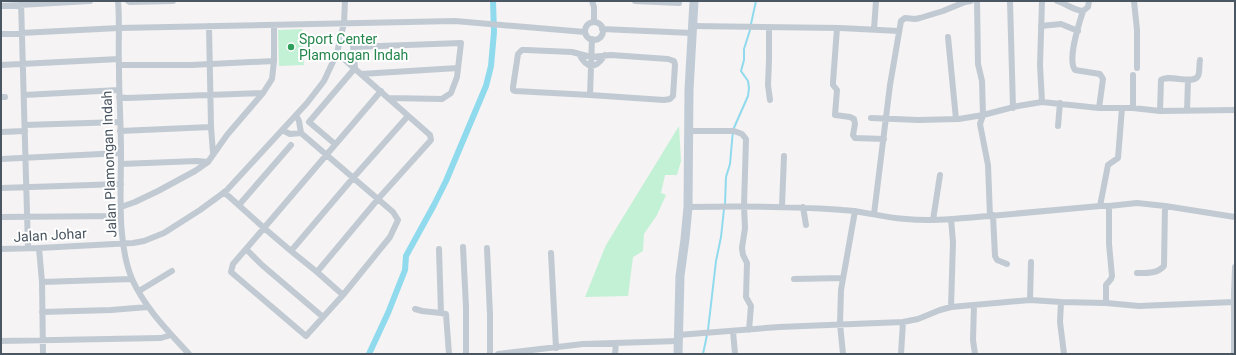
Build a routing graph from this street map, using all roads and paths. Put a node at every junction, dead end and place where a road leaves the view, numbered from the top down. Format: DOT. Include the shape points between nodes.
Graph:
graph roads {
  1 [pos="90,1"];
  2 [pos="118,1"];
  3 [pos="128,1"];
  4 [pos="173,1"];
  5 [pos="345,1"];
  6 [pos="635,1"];
  7 [pos="679,1"];
  8 [pos="694,1"];
  9 [pos="876,1"];
  10 [pos="967,1"];
  11 [pos="977,1"];
  12 [pos="1010,1"];
  13 [pos="1042,1"];
  14 [pos="1057,1"];
  15 [pos="1089,1"];
  16 [pos="1134,1"];
  17 [pos="21,3"];
  18 [pos="595,3"];
  19 [pos="1,6"];
  20 [pos="1083,11"];
  21 [pos="344,22"];
  22 [pos="594,22"];
  23 [pos="274,25"];
  24 [pos="209,26"];
  25 [pos="1041,26"];
  26 [pos="768,27"];
  27 [pos="119,28"];
  28 [pos="837,28"];
  29 [pos="602,29"];
  30 [pos="692,29"];
  31 [pos="874,29"];
  32 [pos="899,30"];
  33 [pos="1078,31"];
  34 [pos="585,32"];
  35 [pos="22,33"];
  36 [pos="1,34"];
  37 [pos="948,37"];
  38 [pos="592,39"];
  39 [pos="337,52"];
  40 [pos="579,54"];
  41 [pos="605,55"];
  42 [pos="591,57"];
  43 [pos="1200,60"];
  44 [pos="274,61"];
  45 [pos="119,62"];
  46 [pos="210,63"];
  47 [pos="1,64"];
  48 [pos="23,64"];
  49 [pos="591,66"];
  50 [pos="355,68"];
  51 [pos="458,68"];
  52 [pos="1137,68"];
  53 [pos="361,74"];
  54 [pos="1133,75"];
  55 [pos="1188,80"];
  56 [pos="119,90"];
  57 [pos="381,91"];
  58 [pos="263,93"];
  59 [pos="24,95"];
  60 [pos="590,95"];
  61 [pos="210,96"];
  62 [pos="120,97"];
  63 [pos="389,98"];
  64 [pos="770,100"];
  65 [pos="1042,102"];
  66 [pos="1060,103"];
  67 [pos="1013,108"];
  68 [pos="1099,108"];
  69 [pos="1122,108"];
  70 [pos="1132,108"];
  71 [pos="1235,110"];
  72 [pos="1160,111"];
  73 [pos="1187,111"];
  74 [pos="296,115"];
  75 [pos="983,115"];
  76 [pos="408,116"];
  77 [pos="871,118"];
  78 [pos="886,119"];
  79 [pos="956,119"];
  80 [pos="120,122"];
  81 [pos="1058,126"];
  82 [pos="211,127"];
  83 [pos="25,128"];
  84 [pos="282,130"];
  85 [pos="120,131"];
  86 [pos="688,131"];
  87 [pos="1,132"];
  88 [pos="301,133"];
  89 [pos="884,139"];
  90 [pos="335,144"];
  91 [pos="291,145"];
  92 [pos="121,153"];
  93 [pos="213,153"];
  94 [pos="326,155"];
  95 [pos="784,156"];
  96 [pos="25,158"];
  97 [pos="1,159"];
  98 [pos="208,162"];
  99 [pos="121,164"];
  100 [pos="940,175"];
  101 [pos="353,178"];
  102 [pos="121,184"];
  103 [pos="26,187"];
  104 [pos="1,188"];
  105 [pos="224,192"];
  106 [pos="378,199"];
  107 [pos="239,205"];
  108 [pos="744,206"];
  109 [pos="782,206"];
  110 [pos="1100,206"];
  111 [pos="1109,206"];
  112 [pos="1165,206"];
  113 [pos="120,207"];
  114 [pos="688,207"];
  115 [pos="803,208"];
  116 [pos="855,211"];
  117 [pos="874,214"];
  118 [pos="27,216"];
  119 [pos="121,216"];
  120 [pos="992,216"];
  121 [pos="1,217"];
  122 [pos="1235,217"];
  123 [pos="951,219"];
  124 [pos="933,220"];
  125 [pos="806,225"];
  126 [pos="264,228"];
  127 [pos="124,243"];
  128 [pos="463,247"];
  129 [pos="28,248"];
  130 [pos="39,248"];
  131 [pos="487,248"];
  132 [pos="1,249"];
  133 [pos="246,249"];
  134 [pos="439,249"];
  135 [pos="291,251"];
  136 [pos="551,253"];
  137 [pos="1031,262"];
  138 [pos="1007,264"];
  139 [pos="1235,267"];
  140 [pos="172,271"];
  141 [pos="317,272"];
  142 [pos="1137,273"];
  143 [pos="843,278"];
  144 [pos="132,279"];
  145 [pos="794,279"];
  146 [pos="42,282"];
  147 [pos="138,291"];
  148 [pos="343,295"];
  149 [pos="1030,300"];
  150 [pos="1061,302"];
  151 [pos="1106,303"];
  152 [pos="974,305"];
  153 [pos="1234,306"];
  154 [pos="148,307"];
  155 [pos="951,307"];
  156 [pos="415,309"];
  157 [pos="42,312"];
  158 [pos="441,313"];
  159 [pos="323,317"];
  160 [pos="903,322"];
  161 [pos="840,324"];
  162 [pos="749,330"];
  163 [pos="733,331"];
  164 [pos="171,335"];
  165 [pos="678,338"];
  166 [pos="42,340"];
  167 [pos="1,342"];
  168 [pos="616,344"];
  169 [pos="556,348"];
  170 [pos="563,350"];
  171 [pos="521,352"];
  172 [pos="43,354"];
  173 [pos="189,354"];
  174 [pos="449,354"];
  175 [pos="466,354"];
  176 [pos="490,354"];
  177 [pos="498,354"];
  178 [pos="615,354"];
  179 [pos="678,354"];
  180 [pos="735,354"];
  181 [pos="843,354"];
  182 [pos="901,354"];
  183 [pos="975,354"];
  184 [pos="1064,354"];
  185 [pos="1234,354"];
  1 -- 17 [label="street"];
  2 -- 27 [label="street, Jalan Plamongan Indah"];
  3 -- 4 [label="street"];
  5 -- 21 [label="street, Jalan Johar"];
  6 -- 7 [label="street"];
  8 -- 30 [label="main road"];
  9 -- 31 [label="street"];
  10 -- 32 [label="street" via="920,18 905,18 901,21"];
  11 -- 75 [label="street" via="978,64 982,81"];
  12 -- 67 [label="street"];
  13 -- 25 [label="street"];
  14 -- 20 [label="street"];
  15 -- 20 [label="street"];
  16 -- 52 [label="street" via="1138,43"];
  17 -- 19 [label="street"];
  17 -- 35 [label="street"];
  18 -- 22 [label="street"];
  20 -- 33 [label="street"];
  21 -- 23 [label="street"];
  21 -- 34 [label="street" via="455,20"];
  21 -- 39 [label="street, Jalan Johar"];
  22 -- 29 [label="street"];
  22 -- 34 [label="street" via="587,25"];
  23 -- 24 [label="street"];
  23 -- 44 [label="street"];
  24 -- 27 [label="street"];
  24 -- 46 [label="street"];
  25 -- 33 [label="street" via="1061,24"];
  25 -- 65 [label="street"];
  26 -- 28 [label="street"];
  26 -- 30 [label="street"];
  26 -- 64 [label="street"];
  27 -- 35 [label="street"];
  27 -- 45 [label="street, Jalan Plamongan Indah"];
  28 -- 31 [label="street"];
  28 -- 89 [label="street" via="833,82 837,90 835,115 855,120 855,138"];
  29 -- 30 [label="street"];
  29 -- 38 [label="street" via="600,37"];
  30 -- 86 [label="main road"];
  31 -- 32 [label="street"];
  32 -- 78 [label="street"];
  33 -- 68 [label="street" via="1073,65 1075,70 1102,75"];
  34 -- 38 [label="street" via="587,37"];
  35 -- 36 [label="street"];
  35 -- 48 [label="street"];
  37 -- 79 [label="street"];
  38 -- 42 [label="street"];
  39 -- 50 [label="street"];
  39 -- 74 [label="street, Jalan Johar" via="324,81"];
  40 -- 42 [label="street"];
  40 -- 49 [label="street" via="582,61"];
  40 -- 60 [label="street" via="522,50 518,54 513,89 517,92"];
  41 -- 42 [label="street"];
  41 -- 49 [label="street" via="597,65"];
  41 -- 60 [label="street" via="673,60 673,97 664,100"];
  42 -- 49 [label="street"];
  43 -- 55 [label="street" via="1198,78"];
  44 -- 46 [label="street"];
  44 -- 58 [label="street" via="272,80"];
  45 -- 46 [label="street"];
  45 -- 48 [label="street"];
  45 -- 56 [label="street, Jalan Plamongan Indah"];
  46 -- 61 [label="street"];
  47 -- 48 [label="street"];
  48 -- 59 [label="street"];
  49 -- 60 [label="street"];
  50 -- 51 [label="street" via="353,47 461,43"];
  50 -- 53 [label="street"];
  50 -- 90 [label="street" via="310,122"];
  51 -- 53 [label="street"];
  51 -- 63 [label="street" via="451,94 442,99"];
  53 -- 57 [label="street"];
  54 -- 70 [label="street"];
  55 -- 72 [label="street" via="1161,80"];
  55 -- 73 [label="street"];
  56 -- 59 [label="street"];
  56 -- 62 [label="street, Jalan Plamongan Indah"];
  57 -- 63 [label="street"];
  57 -- 90 [label="street"];
  58 -- 61 [label="street"];
  58 -- 93 [label="street"];
  59 -- 83 [label="street"];
  61 -- 62 [label="street"];
  61 -- 82 [label="street"];
  62 -- 80 [label="street, Jalan Plamongan Indah"];
  63 -- 76 [label="street"];
  65 -- 66 [label="street"];
  65 -- 67 [label="street"];
  66 -- 68 [label="street"];
  66 -- 81 [label="street"];
  67 -- 75 [label="street"];
  68 -- 69 [label="street"];
  69 -- 70 [label="street"];
  69 -- 110 [label="street" via="1118,158 1108,165"];
  70 -- 72 [label="street"];
  71 -- 73 [label="street"];
  72 -- 73 [label="street"];
  74 -- 84 [label="street, Jalan Johar"];
  74 -- 88 [label="street"];
  75 -- 79 [label="street"];
  75 -- 120 [label="street" via="980,124 988,165"];
  76 -- 101 [label="street"];
  76 -- 106 [label="street" via="430,134 431,140"];
  77 -- 78 [label="street"];
  78 -- 79 [label="street"];
  78 -- 89 [label="street"];
  80 -- 83 [label="street"];
  80 -- 85 [label="street, Jalan Plamongan Indah"];
  82 -- 85 [label="street"];
  82 -- 93 [label="street"];
  83 -- 87 [label="street"];
  83 -- 96 [label="street"];
  84 -- 88 [label="street" via="290,134"];
  84 -- 105 [label="street, Jalan Johar"];
  85 -- 92 [label="street, Jalan Plamongan Indah"];
  86 -- 108 [label="street" via="734,131 746,139"];
  86 -- 114 [label="main road"];
  88 -- 94 [label="street"];
  89 -- 117 [label="street"];
  90 -- 94 [label="street"];
  91 -- 107 [label="street"];
  92 -- 96 [label="street"];
  92 -- 99 [label="street, Jalan Plamongan Indah"];
  93 -- 98 [label="street"];
  94 -- 101 [label="street"];
  94 -- 126 [label="street"];
  95 -- 109 [label="street"];
  96 -- 97 [label="street"];
  96 -- 103 [label="street"];
  98 -- 99 [label="street"];
  98 -- 113 [label="street" via="158,191"];
  99 -- 102 [label="street, Jalan Plamongan Indah"];
  100 -- 124 [label="street"];
  101 -- 106 [label="street"];
  101 -- 135 [label="street"];
  102 -- 103 [label="street"];
  102 -- 113 [label="street, Jalan Plamongan Indah"];
  103 -- 104 [label="street"];
  103 -- 118 [label="street"];
  105 -- 107 [label="street"];
  105 -- 127 [label="street, Jalan Johar" via="164,233 144,241"];
  106 -- 141 [label="street"];
  106 -- 148 [label="street" via="398,220 390,237"];
  107 -- 126 [label="street"];
  108 -- 109 [label="street"];
  108 -- 114 [label="street"];
  108 -- 162 [label="street" via="742,252 747,263 746,297 751,306"];
  109 -- 115 [label="street"];
  110 -- 111 [label="street"];
  110 -- 120 [label="street"];
  111 -- 112 [label="street" via="1137,203"];
  111 -- 151 [label="street" via="1112,276 1106,285"];
  112 -- 122 [label="street"];
  112 -- 142 [label="street" via="1164,266 1153,272"];
  113 -- 119 [label="street, Jalan Plamongan Indah"];
  114 -- 165 [label="main road" via="680,276"];
  115 -- 116 [label="street"];
  115 -- 125 [label="street"];
  116 -- 117 [label="street"];
  116 -- 143 [label="street"];
  117 -- 124 [label="street" via="905,220"];
  118 -- 119 [label="street"];
  118 -- 121 [label="street"];
  118 -- 129 [label="street"];
  119 -- 127 [label="street, Jalan Plamongan Indah"];
  120 -- 123 [label="street"];
  120 -- 138 [label="street" via="995,256 997,260"];
  123 -- 124 [label="street"];
  123 -- 155 [label="street"];
  126 -- 133 [label="street"];
  126 -- 135 [label="street"];
  127 -- 130 [label="street, Jalan Johar"];
  127 -- 144 [label="street, Jalan Plamongan Indah"];
  128 -- 175 [label="street"];
  129 -- 130 [label="street, Jalan Johar"];
  129 -- 132 [label="street, Jalan Johar"];
  130 -- 146 [label="street"];
  131 -- 176 [label="street"];
  133 -- 159 [label="street"];
  133 -- 159 [label="street" via="233,264 231,272 306,336"];
  134 -- 158 [label="street"];
  135 -- 141 [label="street"];
  136 -- 169 [label="street"];
  137 -- 149 [label="street"];
  139 -- 153 [label="street"];
  140 -- 147 [label="street"];
  141 -- 148 [label="street"];
  143 -- 145 [label="street"];
  143 -- 161 [label="street"];
  144 -- 146 [label="street"];
  144 -- 147 [label="street, Jalan Plamongan Indah"];
  146 -- 157 [label="street"];
  147 -- 154 [label="street, Jalan Plamongan Indah"];
  148 -- 159 [label="street"];
  149 -- 150 [label="street"];
  149 -- 152 [label="street"];
  150 -- 151 [label="street"];
  150 -- 184 [label="street" via="1060,322"];
  151 -- 153 [label="street" via="1139,306"];
  152 -- 155 [label="street"];
  152 -- 183 [label="street"];
  153 -- 185 [label="street"];
  154 -- 157 [label="street"];
  154 -- 164 [label="street, Jalan Plamongan Indah"];
  155 -- 160 [label="street"];
  156 -- 158 [label="street"];
  157 -- 166 [label="street"];
  158 -- 174 [label="street" via="446,314"];
  160 -- 161 [label="street"];
  160 -- 182 [label="street"];
  161 -- 162 [label="street"];
  161 -- 181 [label="street"];
  162 -- 163 [label="street"];
  163 -- 165 [label="street"];
  163 -- 180 [label="street"];
  164 -- 166 [label="street" via="161,338"];
  164 -- 173 [label="street, Jalan Plamongan Indah"];
  165 -- 168 [label="street"];
  165 -- 179 [label="main road"];
  166 -- 167 [label="street"];
  166 -- 172 [label="street"];
  168 -- 170 [label="street" via="583,344"];
  168 -- 178 [label="street"];
  169 -- 170 [label="street"];
  169 -- 171 [label="street"];
  171 -- 177 [label="street"];
}
